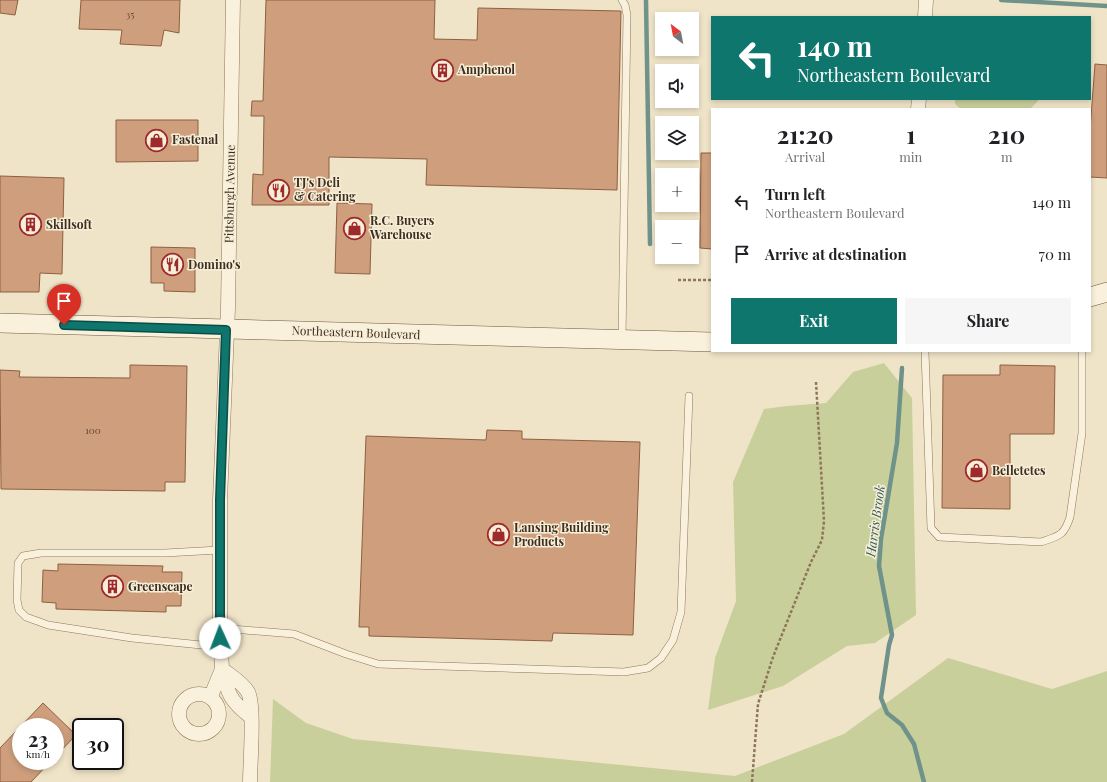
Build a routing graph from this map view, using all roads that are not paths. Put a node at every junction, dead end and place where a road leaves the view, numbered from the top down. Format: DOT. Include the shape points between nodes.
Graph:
graph roads {
  1 [pos="233,0"];
  2 [pos="622,0"];
  3 [pos="926,0"];
  4 [pos="925,16"];
  5 [pos="1107,292"];
  6 [pos="1091,297"];
  7 [pos="0,323"];
  8 [pos="226,330"];
  9 [pos="622,340"];
  10 [pos="711,342"];
  11 [pos="925,352"];
  12 [pos="1082,352"];
  13 [pos="689,396"];
  14 [pos="219,550"];
  15 [pos="220,628"];
  16 [pos="221,647"];
  17 [pos="222,669"];
  18 [pos="211,696"];
  19 [pos="250,782"];
  1 -- 8 [label="street, Pittsburgh Avenue"];
  2 -- 9 [label="lane" via="627,15"];
  3 -- 4 [label="street"];
  5 -- 6 [label="street"];
  7 -- 8 [label="street, Northeastern Boulevard"];
  8 -- 9 [label="street, Northeastern Boulevard"];
  8 -- 14 [label="street, Pittsburgh Avenue"];
  9 -- 10 [label="street, Northeastern Boulevard"];
  11 -- 12 [label="lane" via="931,528 939,537 1041,542 1057,537 1066,529 1070,517 1082,433"];
  13 -- 15 [label="lane" via="681,612 673,640 661,658 648,668 624,672 378,664 294,634"];
  14 -- 15 [label="street, Pittsburgh Avenue"];
  14 -- 16 [label="lane" via="165,553 41,553 23,556 18,562 17,600 19,610 26,617 48,624 132,638"];
  15 -- 16 [label="street, Pittsburgh Avenue"];
  16 -- 17 [label="street, Pittsburgh Avenue"];
  17 -- 18 [label="street, Pittsburgh Avenue"];
  17 -- 19 [label="street" via="244,686 249,694"];
}
